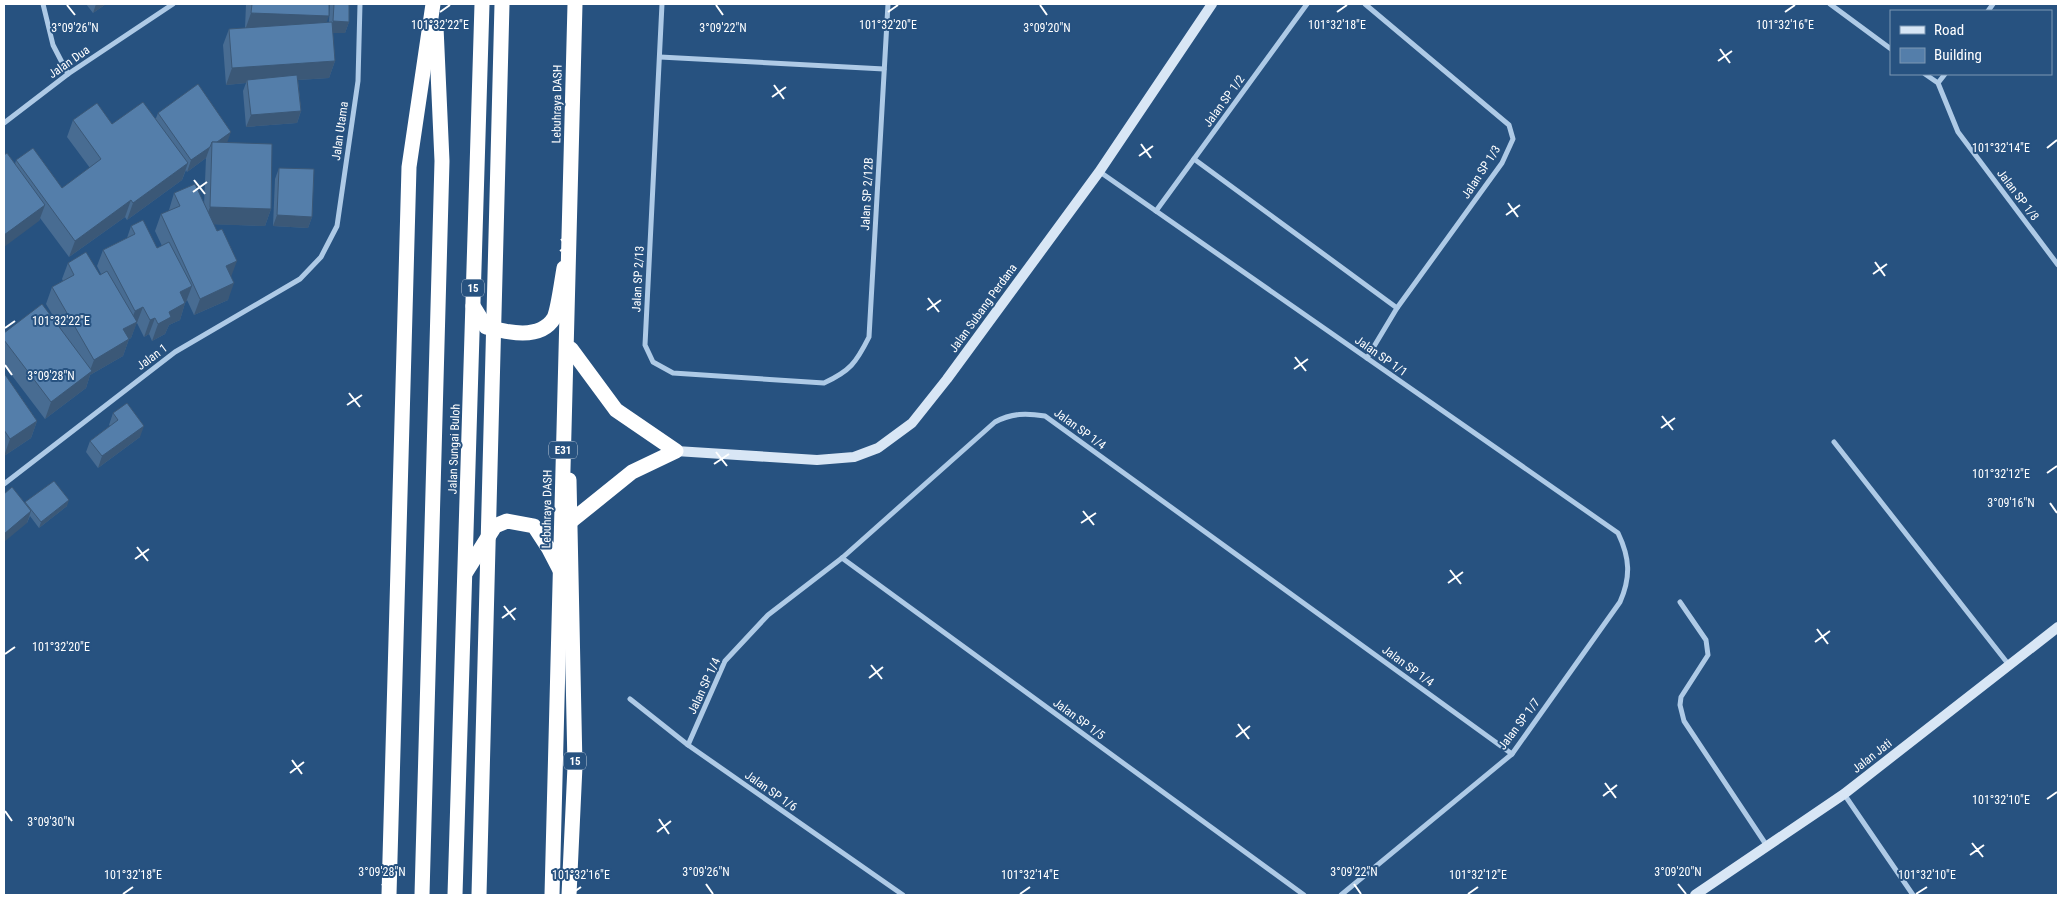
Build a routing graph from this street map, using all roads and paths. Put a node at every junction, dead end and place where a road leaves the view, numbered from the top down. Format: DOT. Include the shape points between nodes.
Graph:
graph roads {
  1 [pos="43,4"];
  2 [pos="173,4"];
  3 [pos="360,4"];
  4 [pos="434,4"];
  5 [pos="482,4"];
  6 [pos="502,4"];
  7 [pos="575,4"];
  8 [pos="580,4"];
  9 [pos="662,4"];
  10 [pos="888,4"];
  11 [pos="1212,4"];
  12 [pos="1307,4"];
  13 [pos="1365,4"];
  14 [pos="1830,4"];
  15 [pos="1890,48"];
  16 [pos="660,57"];
  17 [pos="884,69"];
  18 [pos="68,74"];
  19 [pos="1926,75"];
  20 [pos="1944,75"];
  21 [pos="1938,83"];
  22 [pos="4,123"];
  23 [pos="1194,159"];
  24 [pos="1099,172"];
  25 [pos="575,210"];
  26 [pos="1156,211"];
  27 [pos="321,257"];
  28 [pos="2058,265"];
  29 [pos="473,305"];
  30 [pos="1397,308"];
  31 [pos="571,349"];
  32 [pos="1367,358"];
  33 [pos="840,375"];
  34 [pos="1834,442"];
  35 [pos="676,451"];
  36 [pos="4,484"];
  37 [pos="570,522"];
  38 [pos="842,558"];
  39 [pos="1628,572"];
  40 [pos="465,573"];
  41 [pos="572,594"];
  42 [pos="1680,602"];
  43 [pos="2058,627"];
  44 [pos="2009,665"];
  45 [pos="630,700"];
  46 [pos="688,745"];
  47 [pos="1512,754"];
  48 [pos="1844,794"];
  49 [pos="1767,846"];
  50 [pos="389,895"];
  51 [pos="422,895"];
  52 [pos="456,895"];
  53 [pos="479,895"];
  54 [pos="552,895"];
  55 [pos="569,895"];
  56 [pos="903,895"];
  57 [pos="1304,895"];
  58 [pos="1341,895"];
  59 [pos="1695,895"];
  60 [pos="1913,895"];
  1 -- 18 [label="street" via="53,45"];
  2 -- 18 [label="street, Jalan Dua"];
  3 -- 27 [label="street, Jalan Utama" via="358,80 337,226"];
  4 -- 50 [label="highway" via="409,168"];
  4 -- 51 [label="highway" via="442,161"];
  5 -- 29 [label="highway, Jalan Sungai Buloh / 15"];
  6 -- 53 [label="highway, bridge"];
  7 -- 54 [label="highway, Lebuhraya DASH / E31, bridge"];
  8 -- 25 [label="highway, 15"];
  9 -- 16 [label="street, Jalan SP 2/13"];
  10 -- 17 [label="street, Jalan SP 2/12B"];
  11 -- 24 [label="street, Jalan Subang Perdana"];
  12 -- 23 [label="street, Jalan SP 1/2"];
  13 -- 30 [label="street, Jalan SP 1/3" via="1509,125 1513,139 1502,162"];
  14 -- 15 [label="street"];
  16 -- 17 [label="street"];
  16 -- 33 [label="street, Jalan SP 2/13" via="644,345 653,362 673,373 824,383"];
  17 -- 33 [label="street, Jalan SP 2/12B" via="869,337 858,360"];
  18 -- 22 [label="street, Jalan Dua"];
  19 -- 21 [label="street"];
  20 -- 21 [label="street"];
  21 -- 28 [label="street, Jalan SP 1/8" via="1958,132"];
  23 -- 26 [label="street, Jalan SP 1/2"];
  23 -- 30 [label="street"];
  24 -- 26 [label="street, Jalan SP 1/1"];
  24 -- 35 [label="street, Jalan Subang Perdana" via="947,379 912,423 893,439 854,457 817,460"];
  25 -- 29 [label="highway" via="554,318 538,331 512,334 486,327"];
  25 -- 31 [label="highway, 15"];
  26 -- 32 [label="street, Jalan SP 1/1"];
  27 -- 36 [label="street, Jalan 1" via="300,279 175,352"];
  29 -- 40 [label="highway, Jalan Sungai Buloh / 15"];
  30 -- 32 [label="street, Jalan SP 1/3"];
  31 -- 35 [label="highway" via="616,410"];
  31 -- 37 [label="highway, 15"];
  32 -- 39 [label="street, Jalan SP 1/1" via="1618,533 1627,552"];
  34 -- 44 [label="street"];
  35 -- 37 [label="highway" via="632,472"];
  37 -- 41 [label="highway, 15"];
  38 -- 46 [label="street, Jalan SP 1/4" via="768,615 725,661"];
  38 -- 47 [label="street, Jalan SP 1/4" via="995,422 1024,413 1045,416"];
  38 -- 57 [label="street, Jalan SP 1/5"];
  39 -- 47 [label="street, Jalan SP 1/7" via="1620,602"];
  40 -- 41 [label="highway" via="496,526 507,521 534,526"];
  40 -- 52 [label="highway, Jalan Sungai Buloh / 15"];
  41 -- 55 [label="highway, 15" via="575,766"];
  42 -- 49 [label="street" via="1706,640 1708,655 1681,697 1684,721"];
  43 -- 44 [label="street, Jalan Jati"];
  44 -- 48 [label="street, Jalan Jati"];
  45 -- 46 [label="street, Jalan SP 1/6"];
  46 -- 56 [label="street, Jalan SP 1/6"];
  47 -- 58 [label="street, Jalan SP 1/7"];
  48 -- 49 [label="street, Jalan Jati"];
  48 -- 60 [label="street"];
  49 -- 59 [label="street, Jalan Jati"];
}
